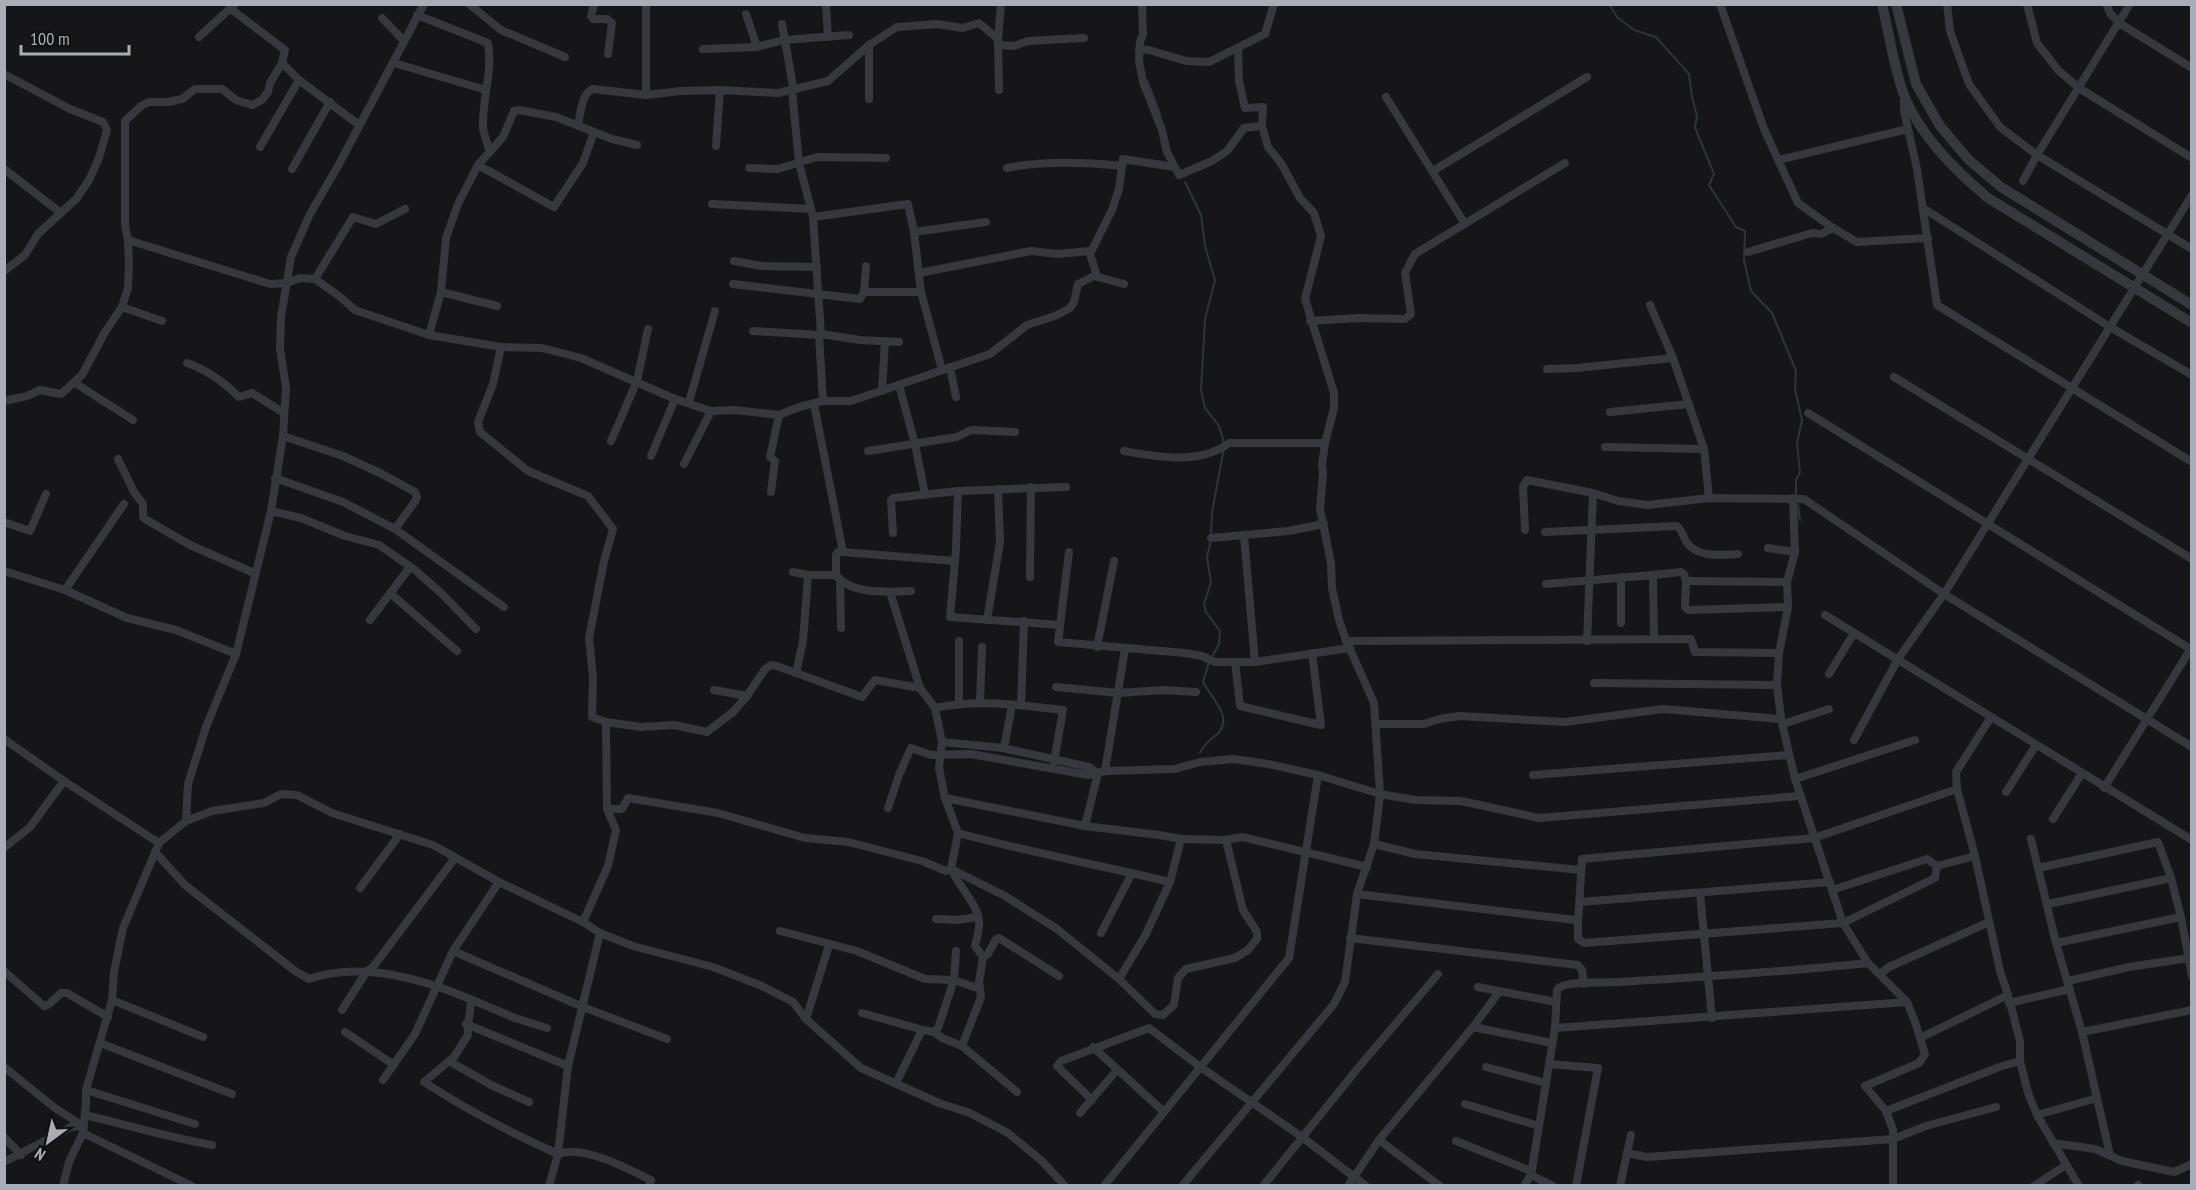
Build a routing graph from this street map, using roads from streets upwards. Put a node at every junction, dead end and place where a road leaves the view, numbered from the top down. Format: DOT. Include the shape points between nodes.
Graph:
graph roads {
  1 [pos="424,4"];
  2 [pos="469,4"];
  3 [pos="594,4"];
  4 [pos="646,4"];
  5 [pos="1001,4"];
  6 [pos="1142,4"];
  7 [pos="1274,4"];
  8 [pos="1720,4"];
  9 [pos="1882,4"];
  10 [pos="1896,4"];
  11 [pos="1947,4"];
  12 [pos="2027,4"];
  13 [pos="2106,4"];
  14 [pos="2130,4"];
  15 [pos="826,5"];
  16 [pos="233,7"];
  17 [pos="746,14"];
  18 [pos="417,15"];
  19 [pos="382,18"];
  20 [pos="2119,22"];
  21 [pos="782,24"];
  22 [pos="849,35"];
  23 [pos="199,37"];
  24 [pos="828,37"];
  25 [pos="1084,38"];
  26 [pos="784,40"];
  27 [pos="404,41"];
  28 [pos="998,42"];
  29 [pos="869,45"];
  30 [pos="757,47"];
  31 [pos="1238,48"];
  32 [pos="703,49"];
  33 [pos="1138,49"];
  34 [pos="608,54"];
  35 [pos="565,57"];
  36 [pos="282,63"];
  37 [pos="394,63"];
  38 [pos="2192,68"];
  39 [pos="4,74"];
  40 [pos="1587,77"];
  41 [pos="299,80"];
  42 [pos="2079,88"];
  43 [pos="486,90"];
  44 [pos="720,90"];
  45 [pos="792,90"];
  46 [pos="999,90"];
  47 [pos="646,95"];
  48 [pos="1904,95"];
  49 [pos="1386,97"];
  50 [pos="869,99"];
  51 [pos="330,102"];
  52 [pos="578,124"];
  53 [pos="359,125"];
  54 [pos="1262,126"];
  55 [pos="1908,129"];
  56 [pos="594,132"];
  57 [pos="637,145"];
  58 [pos="716,146"];
  59 [pos="260,147"];
  60 [pos="489,150"];
  61 [pos="2037,155"];
  62 [pos="886,158"];
  63 [pos="2192,158"];
  64 [pos="1778,160"];
  65 [pos="1564,162"];
  66 [pos="799,163"];
  67 [pos="478,165"];
  68 [pos="1122,166"];
  69 [pos="1174,167"];
  70 [pos="749,168"];
  71 [pos="1007,168"];
  72 [pos="4,169"];
  73 [pos="292,169"];
  74 [pos="1433,171"];
  75 [pos="2023,181"];
  76 [pos="2192,195"];
  77 [pos="712,204"];
  78 [pos="1923,208"];
  79 [pos="405,209"];
  80 [pos="61,213"];
  81 [pos="812,213"];
  82 [pos="986,222"];
  83 [pos="1465,224"];
  84 [pos="1833,228"];
  85 [pos="914,232"];
  86 [pos="2167,234"];
  87 [pos="1928,238"];
  88 [pos="128,240"];
  89 [pos="2192,249"];
  90 [pos="1090,251"];
  91 [pos="1748,252"];
  92 [pos="734,261"];
  93 [pos="7,265"];
  94 [pos="866,266"];
  95 [pos="817,267"];
  96 [pos="919,273"];
  97 [pos="1097,276"];
  98 [pos="2142,276"];
  99 [pos="315,279"];
  100 [pos="287,283"];
  101 [pos="733,284"];
  102 [pos="1124,284"];
  103 [pos="2134,288"];
  104 [pos="864,291"];
  105 [pos="441,292"];
  106 [pos="921,292"];
  107 [pos="819,293"];
  108 [pos="1650,305"];
  109 [pos="2192,305"];
  110 [pos="122,306"];
  111 [pos="497,306"];
  112 [pos="715,311"];
  113 [pos="162,321"];
  114 [pos="1310,321"];
  115 [pos="2192,322"];
  116 [pos="2110,327"];
  117 [pos="648,329"];
  118 [pos="753,331"];
  119 [pos="429,335"];
  120 [pos="820,335"];
  121 [pos="885,341"];
  122 [pos="899,342"];
  123 [pos="501,347"];
  124 [pos="1673,358"];
  125 [pos="187,363"];
  126 [pos="946,368"];
  127 [pos="1546,369"];
  128 [pos="2192,375"];
  129 [pos="1894,377"];
  130 [pos="637,381"];
  131 [pos="75,383"];
  132 [pos="899,385"];
  133 [pos="2072,388"];
  134 [pos="882,390"];
  135 [pos="956,397"];
  136 [pos="675,399"];
  137 [pos="4,401"];
  138 [pos="823,401"];
  139 [pos="688,402"];
  140 [pos="814,404"];
  141 [pos="1689,404"];
  142 [pos="711,411"];
  143 [pos="1610,412"];
  144 [pos="284,413"];
  145 [pos="1808,413"];
  146 [pos="779,415"];
  147 [pos="133,420"];
  148 [pos="1016,432"];
  149 [pos="283,436"];
  150 [pos="611,441"];
  151 [pos="1324,443"];
  152 [pos="915,444"];
  153 [pos="1605,447"];
  154 [pos="1704,449"];
  155 [pos="868,452"];
  156 [pos="1124,452"];
  157 [pos="651,456"];
  158 [pos="118,459"];
  159 [pos="2028,459"];
  160 [pos="2192,462"];
  161 [pos="684,464"];
  162 [pos="275,478"];
  163 [pos="1031,487"];
  164 [pos="1066,487"];
  165 [pos="998,489"];
  166 [pos="958,491"];
  167 [pos="771,492"];
  168 [pos="1593,493"];
  169 [pos="46,494"];
  170 [pos="925,495"];
  171 [pos="1709,498"];
  172 [pos="1793,498"];
  173 [pos="124,504"];
  174 [pos="271,511"];
  175 [pos="4,522"];
  176 [pos="1324,524"];
  177 [pos="1988,524"];
  178 [pos="395,529"];
  179 [pos="1525,530"];
  180 [pos="1591,530"];
  181 [pos="1545,532"];
  182 [pos="893,533"];
  183 [pos="1245,536"];
  184 [pos="1211,538"];
  185 [pos="1768,548"];
  186 [pos="843,552"];
  187 [pos="1069,552"];
  188 [pos="1795,552"];
  189 [pos="1738,554"];
  190 [pos="2192,559"];
  191 [pos="955,561"];
  192 [pos="1114,561"];
  193 [pos="410,567"];
  194 [pos="4,571"];
  195 [pos="793,572"];
  196 [pos="254,573"];
  197 [pos="808,575"];
  198 [pos="1653,575"];
  199 [pos="1030,577"];
  200 [pos="1621,577"];
  201 [pos="838,578"];
  202 [pos="1590,579"];
  203 [pos="1686,581"];
  204 [pos="1787,582"];
  205 [pos="1546,584"];
  206 [pos="65,590"];
  207 [pos="911,591"];
  208 [pos="890,592"];
  209 [pos="390,593"];
  210 [pos="1944,594"];
  211 [pos="504,607"];
  212 [pos="1788,607"];
  213 [pos="1825,615"];
  214 [pos="370,620"];
  215 [pos="987,620"];
  216 [pos="1024,621"];
  217 [pos="1621,623"];
  218 [pos="1060,625"];
  219 [pos="841,628"];
  220 [pos="476,629"];
  221 [pos="1854,633"];
  222 [pos="1654,639"];
  223 [pos="959,641"];
  224 [pos="1587,641"];
  225 [pos="1348,645"];
  226 [pos="982,647"];
  227 [pos="1097,647"];
  228 [pos="1125,649"];
  229 [pos="2191,649"];
  230 [pos="457,651"];
  231 [pos="1312,653"];
  232 [pos="1779,653"];
  233 [pos="236,654"];
  234 [pos="1898,659"];
  235 [pos="1235,662"];
  236 [pos="1255,662"];
  237 [pos="796,673"];
  238 [pos="1829,674"];
  239 [pos="1594,683"];
  240 [pos="1777,685"];
  241 [pos="1056,687"];
  242 [pos="920,688"];
  243 [pos="714,690"];
  244 [pos="1196,692"];
  245 [pos="1118,693"];
  246 [pos="747,696"];
  247 [pos="959,702"];
  248 [pos="980,703"];
  249 [pos="1016,705"];
  250 [pos="935,708"];
  251 [pos="1829,709"];
  252 [pos="1990,717"];
  253 [pos="2146,720"];
  254 [pos="1782,721"];
  255 [pos="606,722"];
  256 [pos="1376,724"];
  257 [pos="4,739"];
  258 [pos="1854,740"];
  259 [pos="1915,740"];
  260 [pos="942,742"];
  261 [pos="2036,745"];
  262 [pos="2192,747"];
  263 [pos="1004,748"];
  264 [pos="941,754"];
  265 [pos="1789,755"];
  266 [pos="1001,758"];
  267 [pos="1054,758"];
  268 [pos="1053,768"];
  269 [pos="1101,772"];
  270 [pos="2082,773"];
  271 [pos="1318,775"];
  272 [pos="1533,775"];
  273 [pos="1795,780"];
  274 [pos="64,781"];
  275 [pos="2104,788"];
  276 [pos="1957,789"];
  277 [pos="2006,792"];
  278 [pos="1380,794"];
  279 [pos="1800,796"];
  280 [pos="945,798"];
  281 [pos="607,808"];
  282 [pos="888,808"];
  283 [pos="2053,819"];
  284 [pos="186,820"];
  285 [pos="1085,826"];
  286 [pos="958,833"];
  287 [pos="400,834"];
  288 [pos="1814,838"];
  289 [pos="1181,839"];
  290 [pos="2031,839"];
  291 [pos="1226,840"];
  292 [pos="2192,840"];
  293 [pos="1374,844"];
  294 [pos="157,847"];
  295 [pos="4,848"];
  296 [pos="1305,851"];
  297 [pos="1975,856"];
  298 [pos="455,858"];
  299 [pos="1936,866"];
  300 [pos="1367,867"];
  301 [pos="2038,868"];
  302 [pos="951,869"];
  303 [pos="1581,870"];
  304 [pos="1132,873"];
  305 [pos="2171,878"];
  306 [pos="499,882"];
  307 [pos="1170,882"];
  308 [pos="1831,886"];
  309 [pos="360,888"];
  310 [pos="1700,893"];
  311 [pos="1358,894"];
  312 [pos="1580,902"];
  313 [pos="2048,904"];
  314 [pos="978,917"];
  315 [pos="2181,917"];
  316 [pos="936,919"];
  317 [pos="583,921"];
  318 [pos="1578,922"];
  319 [pos="1989,922"];
  320 [pos="1843,923"];
  321 [pos="780,932"];
  322 [pos="600,933"];
  323 [pos="1101,933"];
  324 [pos="1704,934"];
  325 [pos="1350,938"];
  326 [pos="2056,943"];
  327 [pos="829,945"];
  328 [pos="453,951"];
  329 [pos="956,951"];
  330 [pos="983,957"];
  331 [pos="1868,963"];
  332 [pos="2191,967"];
  333 [pos="4,971"];
  334 [pos="367,971"];
  335 [pos="1438,974"];
  336 [pos="1880,974"];
  337 [pos="1059,976"];
  338 [pos="1708,976"];
  339 [pos="1119,979"];
  340 [pos="954,980"];
  341 [pos="1584,984"];
  342 [pos="2069,985"];
  343 [pos="436,987"];
  344 [pos="1478,987"];
  345 [pos="980,989"];
  346 [pos="1500,992"];
  347 [pos="470,999"];
  348 [pos="2009,999"];
  349 [pos="112,1000"];
  350 [pos="1556,1002"];
  351 [pos="1907,1002"];
  352 [pos="583,1007"];
  353 [pos="2192,1010"];
  354 [pos="342,1011"];
  355 [pos="862,1013"];
  356 [pos="108,1017"];
  357 [pos="1712,1018"];
  358 [pos="806,1019"];
  359 [pos="466,1024"];
  360 [pos="1473,1027"];
  361 [pos="546,1028"];
  362 [pos="1555,1029"];
  363 [pos="923,1030"];
  364 [pos="345,1032"];
  365 [pos="934,1032"];
  366 [pos="2082,1032"];
  367 [pos="203,1037"];
  368 [pos="1920,1038"];
  369 [pos="666,1039"];
  370 [pos="100,1043"];
  371 [pos="1552,1043"];
  372 [pos="962,1046"];
  373 [pos="1093,1047"];
  374 [pos="449,1061"];
  375 [pos="2020,1061"];
  376 [pos="1549,1064"];
  377 [pos="394,1065"];
  378 [pos="568,1066"];
  379 [pos="1199,1066"];
  380 [pos="4,1067"];
  381 [pos="1486,1067"];
  382 [pos="1117,1070"];
  383 [pos="383,1080"];
  384 [pos="896,1083"];
  385 [pos="1546,1083"];
  386 [pos="86,1090"];
  387 [pos="1017,1092"];
  388 [pos="232,1094"];
  389 [pos="2097,1098"];
  390 [pos="1092,1100"];
  391 [pos="529,1102"];
  392 [pos="1251,1103"];
  393 [pos="1465,1104"];
  394 [pos="1996,1107"];
  395 [pos="1886,1111"];
  396 [pos="1164,1112"];
  397 [pos="1080,1113"];
  398 [pos="85,1115"];
  399 [pos="2037,1115"];
  400 [pos="195,1124"];
  401 [pos="1539,1126"];
  402 [pos="83,1129"];
  403 [pos="1630,1135"];
  404 [pos="4,1137"];
  405 [pos="1302,1137"];
  406 [pos="1893,1139"];
  407 [pos="1379,1140"];
  408 [pos="1456,1141"];
  409 [pos="2053,1143"];
  410 [pos="212,1145"];
  411 [pos="1627,1153"];
  412 [pos="558,1154"];
  413 [pos="21,1155"];
  414 [pos="2110,1155"];
  415 [pos="4,1162"];
  416 [pos="2192,1164"];
  417 [pos="2066,1166"];
  418 [pos="1531,1173"];
  419 [pos="1355,1176"];
  420 [pos="63,1185"];
  421 [pos="192,1185"];
  422 [pos="549,1185"];
  423 [pos="650,1185"];
  424 [pos="1065,1185"];
  425 [pos="1104,1185"];
  426 [pos="1182,1185"];
  427 [pos="1263,1185"];
  428 [pos="1348,1185"];
  429 [pos="1366,1185"];
  430 [pos="1440,1185"];
  431 [pos="1524,1185"];
  432 [pos="1553,1185"];
  433 [pos="1576,1185"];
  434 [pos="1620,1185"];
  435 [pos="1893,1185"];
  436 [pos="2034,1185"];
  437 [pos="2079,1185"];
  1 -- 18 [label="street"];
  2 -- 35 [label="street" via="501,30"];
  3 -- 34 [label="street" via="593,19 608,19 612,23"];
  4 -- 47 [label="street"];
  5 -- 28 [label="street"];
  6 -- 33 [label="street" via="1143,33"];
  7 -- 31 [label="street" via="1265,34"];
  8 -- 64 [label="street"];
  9 -- 48 [label="street"];
  10 -- 98 [label="street" via="1916,84 1940,126 1969,160 2001,187"];
  11 -- 61 [label="street" via="1950,31 1970,84 2000,127"];
  12 -- 42 [label="street" via="2037,43 2058,70"];
  13 -- 20 [label="street"];
  14 -- 20 [label="street"];
  15 -- 24 [label="street"];
  16 -- 23 [label="street"];
  16 -- 36 [label="street" via="285,50"];
  17 -- 30 [label="street"];
  18 -- 27 [label="street"];
  18 -- 43 [label="street" via="488,43 491,69"];
  19 -- 27 [label="street"];
  20 -- 38 [label="street"];
  20 -- 42 [label="street"];
  21 -- 26 [label="street"];
  22 -- 24 [label="street"];
  24 -- 26 [label="street"];
  25 -- 28 [label="street" via="1028,41 1014,46"];
  26 -- 30 [label="street"];
  26 -- 45 [label="street"];
  27 -- 37 [label="street"];
  28 -- 29 [label="street" via="978,23 963,28 937,24 897,27"];
  28 -- 46 [label="street"];
  29 -- 45 [label="street" via="828,81"];
  29 -- 50 [label="street"];
  30 -- 32 [label="street"];
  31 -- 33 [label="street" via="1209,62 1186,61"];
  31 -- 54 [label="street" via="1245,108 1263,107"];
  33 -- 69 [label="street" via="1143,82"];
  36 -- 41 [label="street"];
  36 -- 88 [label="street" via="268,93 252,105 236,100 222,89 195,89 182,99 149,102 125,121"];
  37 -- 43 [label="street"];
  37 -- 53 [label="street"];
  39 -- 80 [label="street" via="102,122 107,130 89,180"];
  40 -- 74 [label="street"];
  41 -- 51 [label="street"];
  41 -- 59 [label="street"];
  42 -- 61 [label="street"];
  42 -- 63 [label="street"];
  43 -- 60 [label="street" via="482,131"];
  44 -- 45 [label="street"];
  44 -- 47 [label="street"];
  44 -- 58 [label="street"];
  45 -- 66 [label="street"];
  47 -- 52 [label="street" via="588,91"];
  48 -- 55 [label="street"];
  48 -- 103 [label="street" via="1920,124 1964,178 1988,198"];
  49 -- 74 [label="street"];
  51 -- 53 [label="street"];
  51 -- 73 [label="street"];
  52 -- 56 [label="street"];
  52 -- 60 [label="street" via="514,111 503,137"];
  53 -- 100 [label="street" via="305,225 291,257"];
  54 -- 69 [label="street" via="1244,128 1227,151 1212,162 1179,175"];
  54 -- 114 [label="street" via="1268,147 1314,213 1321,236 1305,299"];
  55 -- 64 [label="street"];
  55 -- 78 [label="street"];
  56 -- 57 [label="street"];
  56 -- 67 [label="street" via="583,163 554,207"];
  60 -- 67 [label="street"];
  61 -- 75 [label="street"];
  61 -- 86 [label="street"];
  62 -- 66 [label="street" via="817,157"];
  64 -- 84 [label="street" via="1798,203"];
  65 -- 83 [label="street"];
  66 -- 70 [label="street"];
  66 -- 81 [label="street"];
  67 -- 105 [label="street" via="446,238"];
  68 -- 69 [label="street" via="1124,158"];
  68 -- 71 [label="street" via="1087,162"];
  68 -- 90 [label="street" via="1112,210"];
  72 -- 80 [label="street"];
  74 -- 83 [label="street"];
  76 -- 86 [label="street"];
  77 -- 81 [label="street"];
  78 -- 87 [label="street"];
  78 -- 116 [label="street"];
  79 -- 99 [label="street" via="376,224 353,217"];
  80 -- 93 [label="street" via="38,234 16,264"];
  81 -- 85 [label="street" via="908,204"];
  81 -- 95 [label="street"];
  82 -- 85 [label="street"];
  83 -- 114 [label="street" via="1415,254 1405,273 1411,314 1405,319"];
  84 -- 87 [label="street" via="1857,242"];
  84 -- 91 [label="street"];
  85 -- 96 [label="street"];
  86 -- 89 [label="street"];
  86 -- 98 [label="street"];
  87 -- 133 [label="street" via="1937,305"];
  88 -- 100 [label="street" via="255,280"];
  88 -- 110 [label="street" via="128,288"];
  90 -- 96 [label="street" via="1031,251"];
  90 -- 97 [label="street"];
  92 -- 95 [label="street" via="761,266"];
  94 -- 104 [label="street"];
  95 -- 107 [label="street"];
  96 -- 106 [label="street"];
  97 -- 102 [label="street"];
  97 -- 126 [label="street" via="1078,284 1070,308 1027,325 990,354"];
  98 -- 103 [label="street"];
  98 -- 109 [label="street"];
  99 -- 100 [label="street" via="300,278"];
  99 -- 119 [label="street" via="355,310"];
  100 -- 144 [label="street" via="280,349 286,388"];
  101 -- 107 [label="street"];
  103 -- 115 [label="street"];
  103 -- 116 [label="street"];
  104 -- 106 [label="street"];
  104 -- 107 [label="street" via="860,299"];
  105 -- 111 [label="street"];
  105 -- 119 [label="street"];
  106 -- 126 [label="street"];
  107 -- 120 [label="street"];
  108 -- 124 [label="street"];
  110 -- 113 [label="street"];
  110 -- 131 [label="street"];
  112 -- 139 [label="street"];
  114 -- 151 [label="street" via="1334,393"];
  116 -- 128 [label="street"];
  116 -- 133 [label="street"];
  117 -- 130 [label="street"];
  118 -- 120 [label="street"];
  119 -- 123 [label="street"];
  120 -- 121 [label="street"];
  120 -- 138 [label="street"];
  121 -- 122 [label="street"];
  121 -- 134 [label="street"];
  123 -- 130 [label="street" via="543,348 581,358"];
  123 -- 255 [label="street" via="493,384 478,422 480,432 528,471 588,496 614,529 589,638 591,714"];
  124 -- 127 [label="street"];
  124 -- 141 [label="street"];
  125 -- 144 [label="street" via="228,386 239,397 252,393"];
  126 -- 132 [label="street"];
  126 -- 135 [label="street"];
  129 -- 159 [label="street"];
  130 -- 136 [label="street"];
  130 -- 150 [label="street"];
  131 -- 137 [label="street" via="61,394 40,390"];
  131 -- 147 [label="street"];
  132 -- 134 [label="street"];
  132 -- 152 [label="street"];
  133 -- 159 [label="street"];
  133 -- 160 [label="street"];
  134 -- 138 [label="street" via="851,401"];
  136 -- 139 [label="street"];
  136 -- 157 [label="street"];
  138 -- 140 [label="street"];
  139 -- 142 [label="street"];
  140 -- 146 [label="street"];
  140 -- 186 [label="street"];
  141 -- 143 [label="street"];
  141 -- 154 [label="street"];
  142 -- 146 [label="street"];
  142 -- 161 [label="street"];
  144 -- 149 [label="street"];
  145 -- 177 [label="street"];
  146 -- 167 [label="street" via="770,457 775,462"];
  148 -- 152 [label="street" via="971,430 957,437"];
  149 -- 162 [label="street"];
  149 -- 178 [label="street" via="343,456 415,492 417,497"];
  151 -- 156 [label="street" via="1229,442 1209,454 1176,457"];
  151 -- 176 [label="street" via="1320,509"];
  152 -- 155 [label="street"];
  152 -- 170 [label="street"];
  153 -- 154 [label="street"];
  154 -- 171 [label="street"];
  158 -- 196 [label="street" via="143,504 144,519 190,545"];
  159 -- 177 [label="street"];
  159 -- 190 [label="street"];
  162 -- 174 [label="street"];
  162 -- 178 [label="street" via="343,502"];
  163 -- 164 [label="street"];
  163 -- 165 [label="street"];
  163 -- 199 [label="street"];
  165 -- 166 [label="street"];
  165 -- 215 [label="street" via="1000,542"];
  166 -- 170 [label="street"];
  166 -- 191 [label="street"];
  168 -- 171 [label="street" via="1648,505"];
  168 -- 179 [label="street" via="1527,480 1523,487"];
  168 -- 180 [label="street"];
  169 -- 175 [label="street" via="30,531"];
  170 -- 182 [label="street" via="892,498"];
  171 -- 172 [label="street"];
  172 -- 188 [label="street"];
  172 -- 210 [label="street" via="1804,499"];
  173 -- 206 [label="street"];
  174 -- 193 [label="street" via="379,545"];
  174 -- 196 [label="street"];
  176 -- 183 [label="street"];
  176 -- 225 [label="street" via="1335,605"];
  177 -- 210 [label="street"];
  177 -- 229 [label="street"];
  178 -- 211 [label="street"];
  180 -- 181 [label="street"];
  180 -- 189 [label="street" via="1677,526 1695,550"];
  180 -- 202 [label="street"];
  183 -- 184 [label="street"];
  183 -- 236 [label="street"];
  185 -- 188 [label="street"];
  186 -- 191 [label="street"];
  186 -- 201 [label="street" via="836,555"];
  187 -- 218 [label="street"];
  188 -- 204 [label="street"];
  191 -- 215 [label="street" via="950,617"];
  192 -- 227 [label="street"];
  193 -- 209 [label="street"];
  193 -- 220 [label="street"];
  194 -- 206 [label="street"];
  195 -- 197 [label="street"];
  196 -- 233 [label="street"];
  197 -- 201 [label="street"];
  197 -- 237 [label="street" via="803,641"];
  198 -- 200 [label="street"];
  198 -- 203 [label="street" via="1681,572"];
  198 -- 222 [label="street"];
  200 -- 202 [label="street"];
  200 -- 217 [label="street"];
  201 -- 208 [label="street" via="863,589"];
  201 -- 219 [label="street"];
  202 -- 205 [label="street"];
  202 -- 224 [label="street"];
  203 -- 204 [label="street"];
  203 -- 212 [label="street" via="1688,610"];
  204 -- 212 [label="street"];
  206 -- 233 [label="street" via="128,618 176,630"];
  207 -- 208 [label="street"];
  208 -- 242 [label="street"];
  209 -- 214 [label="street"];
  209 -- 230 [label="street"];
  210 -- 234 [label="street"];
  210 -- 253 [label="street"];
  212 -- 232 [label="street"];
  213 -- 221 [label="street"];
  215 -- 216 [label="street"];
  216 -- 218 [label="street"];
  216 -- 249 [label="street"];
  218 -- 227 [label="street" via="1058,642"];
  221 -- 234 [label="street"];
  221 -- 238 [label="street"];
  222 -- 224 [label="street"];
  222 -- 232 [label="street" via="1691,639 1695,652"];
  223 -- 247 [label="street"];
  224 -- 225 [label="street"];
  225 -- 231 [label="street"];
  225 -- 256 [label="street" via="1374,703"];
  226 -- 248 [label="street"];
  227 -- 228 [label="street"];
  228 -- 235 [label="street" via="1185,653"];
  228 -- 245 [label="street"];
  229 -- 253 [label="street"];
  231 -- 235 [label="street" via="1321,725 1240,706"];
  231 -- 236 [label="street"];
  232 -- 240 [label="street"];
  233 -- 284 [label="street" via="188,784"];
  234 -- 252 [label="street"];
  234 -- 258 [label="street"];
  235 -- 236 [label="street"];
  237 -- 242 [label="street" via="862,697 874,680"];
  237 -- 246 [label="street" via="771,665"];
  239 -- 240 [label="street"];
  240 -- 254 [label="street"];
  241 -- 245 [label="street"];
  242 -- 250 [label="street"];
  243 -- 246 [label="street"];
  244 -- 245 [label="street"];
  245 -- 269 [label="street"];
  246 -- 255 [label="street" via="707,732"];
  247 -- 248 [label="street"];
  247 -- 250 [label="street"];
  248 -- 249 [label="street"];
  249 -- 263 [label="street"];
  249 -- 267 [label="street" via="1063,710"];
  250 -- 260 [label="street"];
  251 -- 254 [label="street"];
  252 -- 261 [label="street"];
  252 -- 276 [label="street" via="1956,771"];
  253 -- 262 [label="street"];
  253 -- 275 [label="street"];
  254 -- 256 [label="street" via="1663,709 1565,723 1460,716 1424,724"];
  254 -- 265 [label="street"];
  255 -- 281 [label="street"];
  256 -- 278 [label="street"];
  257 -- 274 [label="street"];
  259 -- 273 [label="street"];
  260 -- 263 [label="street"];
  260 -- 264 [label="street"];
  261 -- 270 [label="street"];
  261 -- 277 [label="street"];
  263 -- 266 [label="street"];
  263 -- 267 [label="street"];
  264 -- 266 [label="street"];
  264 -- 280 [label="street" via="939,768"];
  264 -- 282 [label="street" via="910,749"];
  265 -- 272 [label="street"];
  265 -- 273 [label="street"];
  266 -- 268 [label="street"];
  267 -- 268 [label="street"];
  267 -- 269 [label="street"];
  268 -- 269 [label="street" via="1088,775"];
  269 -- 271 [label="street" via="1175,769 1234,759"];
  269 -- 285 [label="street"];
  270 -- 275 [label="street"];
  270 -- 283 [label="street"];
  271 -- 278 [label="street"];
  271 -- 296 [label="street"];
  273 -- 279 [label="street"];
  274 -- 294 [label="street"];
  274 -- 295 [label="street" via="30,827"];
  275 -- 292 [label="street"];
  276 -- 288 [label="street"];
  276 -- 297 [label="street"];
  278 -- 279 [label="street" via="1461,801 1539,818"];
  278 -- 293 [label="street"];
  279 -- 288 [label="street"];
  280 -- 285 [label="street"];
  280 -- 286 [label="street"];
  281 -- 302 [label="street" via="622,809 628,798 718,813 805,838 848,842 946,871"];
  281 -- 317 [label="street" via="616,830 608,866"];
  284 -- 287 [label="street" via="212,811 264,803 281,794 297,795 332,813"];
  284 -- 294 [label="street"];
  285 -- 289 [label="street"];
  286 -- 302 [label="street"];
  286 -- 304 [label="street"];
  287 -- 298 [label="street" via="433,845"];
  287 -- 309 [label="street"];
  288 -- 303 [label="street" via="1582,859"];
  288 -- 308 [label="street"];
  289 -- 291 [label="street"];
  289 -- 307 [label="street"];
  290 -- 301 [label="street"];
  291 -- 296 [label="street" via="1242,837"];
  291 -- 339 [label="street" via="1243,910 1257,939 1235,958 1186,969 1179,978 1174,1005 1163,1015 1155,1014"];
  293 -- 300 [label="street"];
  293 -- 303 [label="street" via="1415,854"];
  294 -- 334 [label="street" via="185,885 309,979"];
  294 -- 349 [label="street" via="123,928"];
  296 -- 300 [label="street"];
  296 -- 379 [label="street" via="1289,958"];
  297 -- 299 [label="street"];
  297 -- 319 [label="street"];
  298 -- 306 [label="street"];
  298 -- 334 [label="street"];
  299 -- 308 [label="street" via="1927,859"];
  299 -- 320 [label="street" via="1935,878"];
  300 -- 311 [label="street"];
  301 -- 305 [label="street" via="2154,841 2161,845"];
  301 -- 313 [label="street"];
  302 -- 314 [label="street"];
  302 -- 339 [label="street" via="1005,896 1057,929"];
  303 -- 312 [label="street"];
  304 -- 307 [label="street"];
  304 -- 323 [label="street"];
  305 -- 313 [label="street"];
  305 -- 315 [label="street"];
  306 -- 317 [label="street"];
  306 -- 328 [label="street"];
  307 -- 339 [label="street"];
  308 -- 310 [label="street"];
  308 -- 320 [label="street"];
  310 -- 312 [label="street"];
  310 -- 324 [label="street"];
  311 -- 318 [label="street"];
  311 -- 325 [label="street"];
  312 -- 318 [label="street"];
  313 -- 326 [label="street"];
  314 -- 316 [label="street"];
  314 -- 330 [label="street" via="975,946"];
  315 -- 326 [label="street"];
  315 -- 332 [label="street"];
  317 -- 322 [label="street"];
  318 -- 324 [label="street" via="1578,939 1584,943"];
  319 -- 336 [label="street"];
  319 -- 348 [label="street"];
  320 -- 324 [label="street"];
  320 -- 331 [label="street"];
  321 -- 327 [label="street"];
  322 -- 352 [label="street"];
  322 -- 358 [label="street" via="762,986 793,1002"];
  324 -- 338 [label="street"];
  325 -- 341 [label="street" via="1578,965"];
  325 -- 392 [label="street" via="1345,982 1334,1004"];
  326 -- 342 [label="street"];
  327 -- 340 [label="street" via="856,951 925,979"];
  327 -- 358 [label="street"];
  328 -- 343 [label="street"];
  328 -- 352 [label="street"];
  329 -- 340 [label="street"];
  330 -- 337 [label="street" via="999,939"];
  330 -- 345 [label="street"];
  331 -- 336 [label="street"];
  331 -- 338 [label="street"];
  332 -- 342 [label="street" via="2129,967"];
  333 -- 356 [label="street" via="44,1006 67,993"];
  334 -- 343 [label="street" via="400,975"];
  334 -- 354 [label="street"];
  335 -- 405 [label="street"];
  336 -- 351 [label="street"];
  338 -- 341 [label="street"];
  338 -- 357 [label="street"];
  340 -- 345 [label="street"];
  340 -- 365 [label="street"];
  341 -- 350 [label="street" via="1560,986"];
  342 -- 348 [label="street"];
  342 -- 366 [label="street"];
  343 -- 347 [label="street"];
  343 -- 377 [label="street" via="416,1034"];
  344 -- 346 [label="street"];
  345 -- 372 [label="street" via="981,997"];
  346 -- 350 [label="street"];
  346 -- 360 [label="street"];
  347 -- 359 [label="street"];
  347 -- 361 [label="street"];
  348 -- 368 [label="street"];
  348 -- 375 [label="street" via="2020,1041"];
  349 -- 356 [label="street"];
  349 -- 367 [label="street"];
  350 -- 362 [label="street"];
  351 -- 357 [label="street"];
  351 -- 368 [label="street"];
  352 -- 369 [label="street"];
  352 -- 378 [label="street"];
  353 -- 366 [label="street"];
  355 -- 363 [label="street"];
  356 -- 370 [label="street"];
  357 -- 362 [label="street"];
  358 -- 384 [label="street" via="861,1068"];
  359 -- 374 [label="street" via="468,1035"];
  359 -- 378 [label="street"];
  360 -- 371 [label="street"];
  360 -- 407 [label="street"];
  362 -- 371 [label="street"];
  363 -- 365 [label="street"];
  363 -- 384 [label="street"];
  364 -- 377 [label="street"];
  365 -- 372 [label="street"];
  366 -- 389 [label="street"];
  368 -- 395 [label="street" via="1925,1054 1919,1063 1865,1086"];
  370 -- 386 [label="street"];
  370 -- 388 [label="street"];
  371 -- 376 [label="street"];
  372 -- 387 [label="street"];
  373 -- 379 [label="street" via="1147,1028"];
  373 -- 382 [label="street"];
  373 -- 390 [label="street" via="1060,1061 1057,1066"];
  374 -- 391 [label="street"];
  374 -- 412 [label="street" via="424,1082 463,1107"];
  375 -- 395 [label="street"];
  375 -- 399 [label="street"];
  376 -- 385 [label="street"];
  376 -- 433 [label="street" via="1598,1068"];
  377 -- 383 [label="street"];
  378 -- 412 [label="street"];
  379 -- 392 [label="street"];
  379 -- 396 [label="street"];
  380 -- 402 [label="street"];
  381 -- 385 [label="street"];
  382 -- 390 [label="street"];
  382 -- 396 [label="street"];
  384 -- 424 [label="street" via="1008,1133"];
  385 -- 401 [label="street"];
  386 -- 398 [label="street"];
  386 -- 400 [label="street"];
  389 -- 399 [label="street"];
  389 -- 414 [label="street"];
  390 -- 397 [label="street"];
  392 -- 405 [label="street"];
  392 -- 426 [label="street"];
  393 -- 401 [label="street"];
  394 -- 406 [label="street"];
  395 -- 406 [label="street"];
  396 -- 425 [label="street"];
  398 -- 402 [label="street"];
  398 -- 410 [label="street"];
  399 -- 409 [label="street"];
  401 -- 418 [label="street"];
  402 -- 413 [label="street" via="71,1127"];
  402 -- 420 [label="street"];
  402 -- 421 [label="street"];
  403 -- 411 [label="street"];
  404 -- 413 [label="street"];
  405 -- 419 [label="street"];
  405 -- 427 [label="street"];
  406 -- 411 [label="street" via="1647,1157"];
  406 -- 435 [label="street"];
  407 -- 419 [label="street"];
  407 -- 430 [label="street"];
  408 -- 418 [label="street"];
  409 -- 414 [label="street"];
  409 -- 417 [label="street"];
  411 -- 434 [label="street"];
  412 -- 422 [label="street"];
  412 -- 423 [label="street" via="566,1150 594,1155 651,1180"];
  413 -- 415 [label="street"];
  414 -- 416 [label="street" via="2174,1172"];
  417 -- 436 [label="street"];
  417 -- 437 [label="street"];
  418 -- 431 [label="street"];
  418 -- 432 [label="street"];
  419 -- 428 [label="street"];
  419 -- 429 [label="street"];
}
